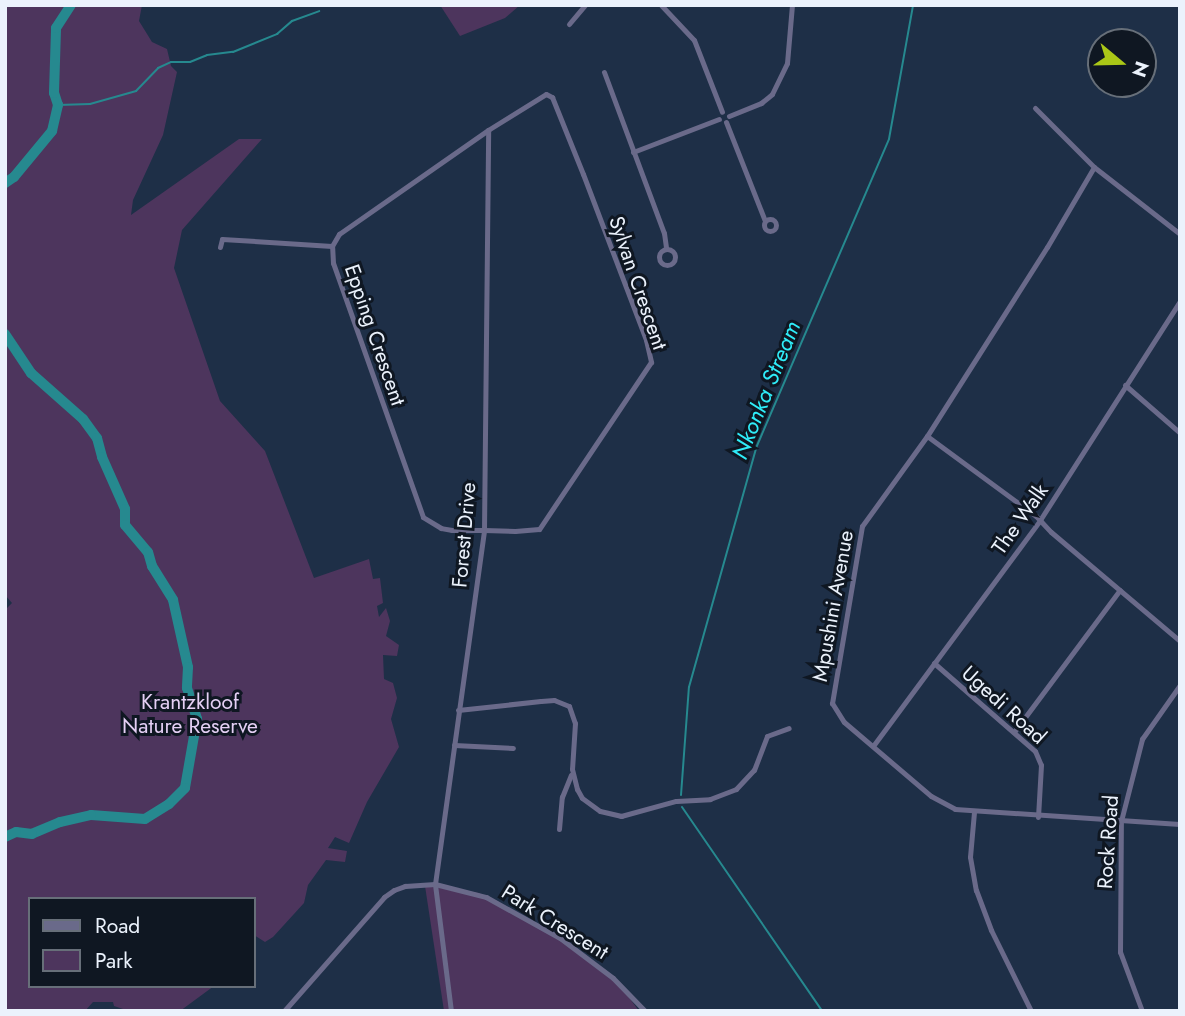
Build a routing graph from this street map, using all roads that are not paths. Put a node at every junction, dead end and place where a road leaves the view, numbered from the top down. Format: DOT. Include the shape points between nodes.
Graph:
graph roads {
  1 [pos="584,5"];
  2 [pos="661,5"];
  3 [pos="792,5"];
  4 [pos="569,24"];
  5 [pos="604,72"];
  6 [pos="1035,108"];
  7 [pos="720,116"];
  8 [pos="728,119"];
  9 [pos="488,130"];
  10 [pos="633,152"];
  11 [pos="1094,167"];
  12 [pos="765,220"];
  13 [pos="1180,234"];
  14 [pos="332,246"];
  15 [pos="220,247"];
  16 [pos="666,248"];
  17 [pos="1180,301"];
  18 [pos="1125,385"];
  19 [pos="1180,433"];
  20 [pos="927,436"];
  21 [pos="1040,520"];
  22 [pos="484,530"];
  23 [pos="1120,590"];
  24 [pos="1180,642"];
  25 [pos="934,663"];
  26 [pos="1180,685"];
  27 [pos="458,710"];
  28 [pos="789,728"];
  29 [pos="1014,732"];
  30 [pos="454,745"];
  31 [pos="873,746"];
  32 [pos="513,747"];
  33 [pos="572,772"];
  34 [pos="974,812"];
  35 [pos="1038,817"];
  36 [pos="1121,821"];
  37 [pos="1180,824"];
  38 [pos="559,829"];
  39 [pos="435,884"];
  40 [pos="284,1011"];
  41 [pos="452,1011"];
  42 [pos="645,1011"];
  43 [pos="1031,1011"];
  44 [pos="1142,1011"];
  1 -- 4 [label="street"];
  2 -- 7 [label="street" via="694,40"];
  3 -- 8 [label="street" via="789,53 772,94"];
  5 -- 10 [label="street"];
  6 -- 11 [label="street"];
  7 -- 8 [label="street"];
  7 -- 10 [label="street"];
  8 -- 12 [label="street"];
  9 -- 14 [label="street, Epping Crescent" via="339,234"];
  9 -- 22 [label="street, Forest Drive"];
  9 -- 22 [label="street, Sylvan Crescent" via="550,94 646,340 650,362 546,522 533,531"];
  10 -- 16 [label="street"];
  11 -- 13 [label="street"];
  11 -- 20 [label="street, Mpushini Avenue"];
  14 -- 15 [label="street" via="222,239"];
  14 -- 22 [label="street, Epping Crescent" via="333,263 419,510 428,523 441,528"];
  17 -- 18 [label="street, The Walk"];
  18 -- 19 [label="street"];
  18 -- 21 [label="street, The Walk"];
  20 -- 21 [label="street"];
  20 -- 31 [label="street, Mpushini Avenue" via="862,526 850,588 832,703 838,717"];
  21 -- 23 [label="street"];
  21 -- 25 [label="street, The Walk"];
  22 -- 27 [label="street, Forest Drive"];
  23 -- 24 [label="street"];
  23 -- 29 [label="street"];
  25 -- 29 [label="street, Ugedi Road"];
  25 -- 31 [label="street, The Walk"];
  26 -- 36 [label="street, Rock Road" via="1142,739"];
  27 -- 30 [label="street, Forest Drive"];
  27 -- 33 [label="street" via="563,702 574,713"];
  28 -- 33 [label="street" via="767,736 758,762 736,789 710,799 676,801 634,814 612,815 582,798"];
  29 -- 35 [label="street, Ugedi Road" via="1040,758"];
  30 -- 32 [label="street"];
  30 -- 39 [label="street, Forest Drive"];
  31 -- 34 [label="street, Mpushini Avenue" via="939,801"];
  33 -- 38 [label="street" via="562,797"];
  34 -- 35 [label="street, Mpushini Avenue"];
  34 -- 43 [label="street" via="970,857 976,890"];
  35 -- 36 [label="street, Mpushini Avenue"];
  36 -- 37 [label="street, Mpushini Avenue"];
  36 -- 44 [label="street, Rock Road" via="1120,952"];
  39 -- 40 [label="street" via="405,886 384,897"];
  39 -- 41 [label="street, Forest Drive"];
  39 -- 42 [label="street, Park Crescent" via="486,897 560,938 615,980"];
}
